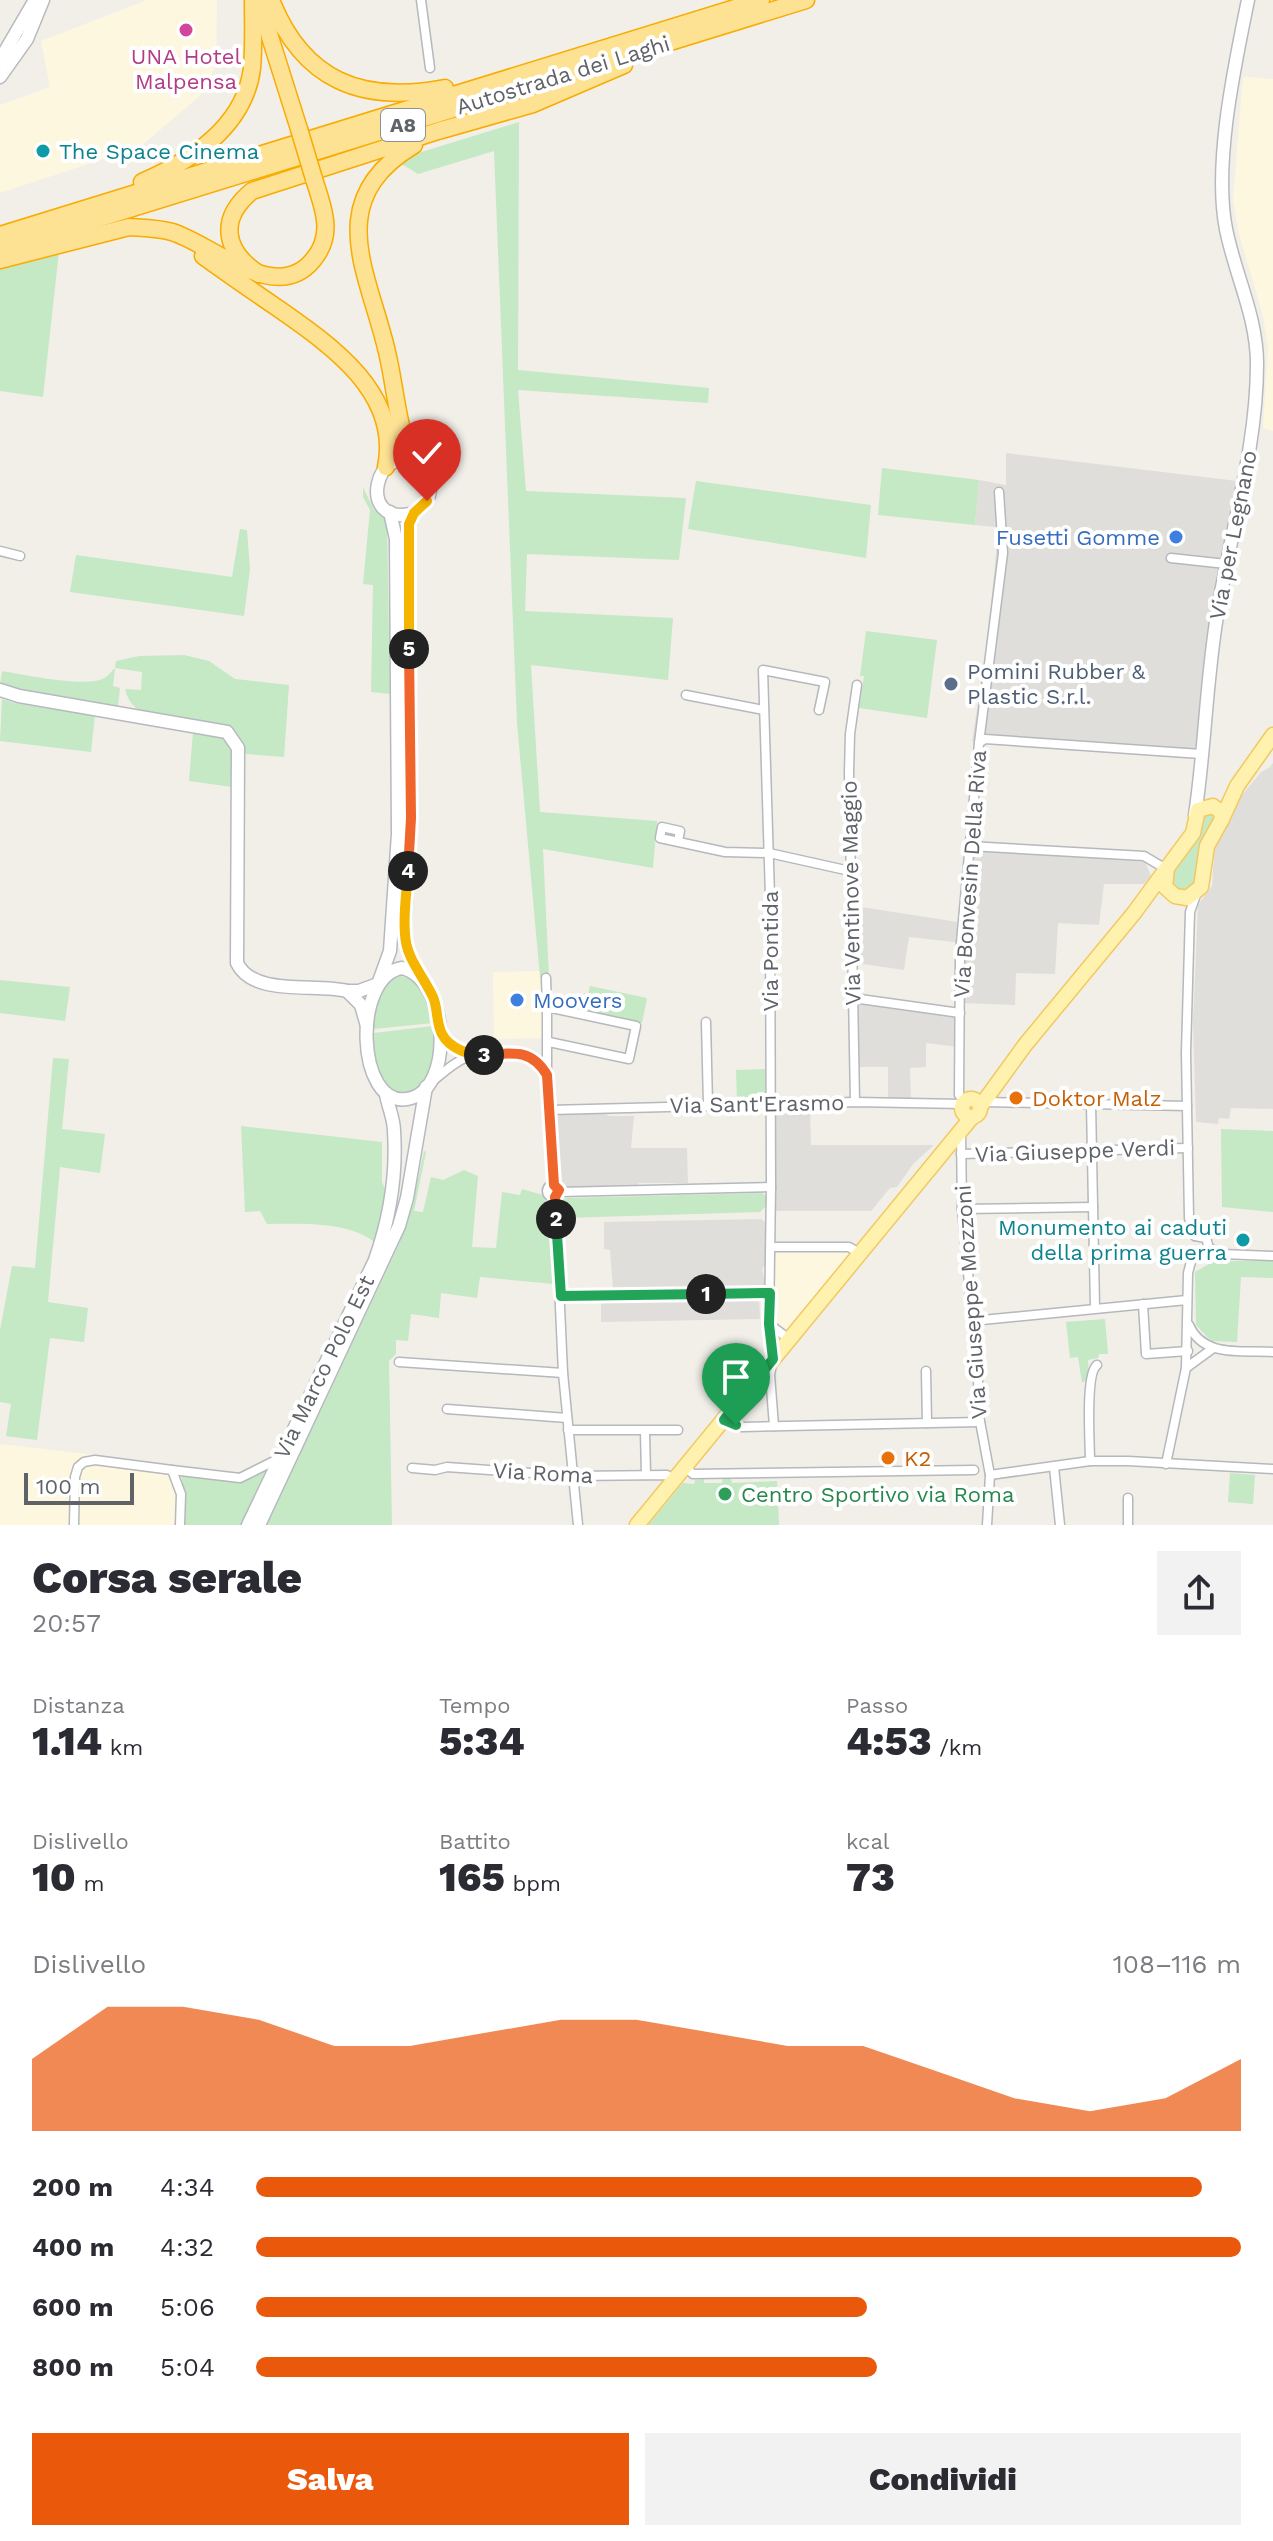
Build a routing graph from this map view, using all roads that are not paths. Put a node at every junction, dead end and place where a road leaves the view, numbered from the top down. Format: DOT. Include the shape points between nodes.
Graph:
graph roads {
  1 [pos="35,0"];
  2 [pos="43,0"];
  3 [pos="253,0"];
  4 [pos="262,0"];
  5 [pos="271,0"];
  6 [pos="421,0"];
  7 [pos="761,0"];
  8 [pos="806,0"];
  9 [pos="1248,0"];
  10 [pos="745,19"];
  11 [pos="0,60"];
  12 [pos="430,68"];
  13 [pos="514,75"];
  14 [pos="0,77"];
  15 [pos="490,116"];
  16 [pos="0,224"];
  17 [pos="0,235"];
  18 [pos="99,235"];
  19 [pos="0,249"];
  20 [pos="0,260"];
  21 [pos="259,274"];
  22 [pos="415,464"];
  23 [pos="386,467"];
  24 [pos="999,492"];
  25 [pos="390,512"];
  26 [pos="414,513"];
  27 [pos="0,551"];
  28 [pos="20,556"];
  29 [pos="1171,558"];
  30 [pos="1226,564"];
  31 [pos="857,685"];
  32 [pos="0,690"];
  33 [pos="686,695"];
  34 [pos="764,710"];
  35 [pos="819,710"];
  36 [pos="1273,735"];
  37 [pos="979,743"];
  38 [pos="1201,754"];
  39 [pos="1237,786"];
  40 [pos="1199,788"];
  41 [pos="1210,806"];
  42 [pos="1195,815"];
  43 [pos="1222,819"];
  44 [pos="678,841"];
  45 [pos="969,846"];
  46 [pos="769,853"];
  47 [pos="1164,867"];
  48 [pos="850,871"];
  49 [pos="1198,891"];
  50 [pos="1178,897"];
  51 [pos="1190,912"];
  52 [pos="1134,913"];
  53 [pos="419,976"];
  54 [pos="546,978"];
  55 [pos="378,984"];
  56 [pos="347,991"];
  57 [pos="853,998"];
  58 [pos="547,1007"];
  59 [pos="960,1013"];
  60 [pos="706,1022"];
  61 [pos="367,1031"];
  62 [pos="441,1033"];
  63 [pos="549,1042"];
  64 [pos="472,1056"];
  65 [pos="547,1075"];
  66 [pos="428,1085"];
  67 [pos="386,1094"];
  68 [pos="855,1102"];
  69 [pos="1091,1103"];
  70 [pos="708,1105"];
  71 [pos="770,1105"];
  72 [pos="971,1106"];
  73 [pos="1187,1106"];
  74 [pos="550,1110"];
  75 [pos="961,1131"];
  76 [pos="1188,1148"];
  77 [pos="1092,1151"];
  78 [pos="961,1154"];
  79 [pos="771,1187"];
  80 [pos="556,1191"];
  81 [pos="1093,1207"];
  82 [pos="962,1209"];
  83 [pos="891,1213"];
  84 [pos="1195,1236"];
  85 [pos="771,1247"];
  86 [pos="1209,1248"];
  87 [pos="859,1253"];
  88 [pos="1193,1254"];
  89 [pos="1273,1256"];
  90 [pos="770,1293"];
  91 [pos="561,1296"];
  92 [pos="1187,1300"];
  93 [pos="1143,1304"];
  94 [pos="1095,1308"];
  95 [pos="972,1321"];
  96 [pos="769,1324"];
  97 [pos="1189,1324"];
  98 [pos="789,1339"];
  99 [pos="1212,1349"];
  100 [pos="1188,1351"];
  101 [pos="1273,1352"];
  102 [pos="773,1359"];
  103 [pos="399,1362"];
  104 [pos="1097,1365"];
  105 [pos="1186,1368"];
  106 [pos="926,1371"];
  107 [pos="563,1373"];
  108 [pos="447,1409"];
  109 [pos="567,1418"];
  110 [pos="724,1420"];
  111 [pos="980,1422"];
  112 [pos="927,1423"];
  113 [pos="774,1426"];
  114 [pos="568,1430"];
  115 [pos="678,1430"];
  116 [pos="645,1431"];
  117 [pos="281,1457"];
  118 [pos="1090,1461"];
  119 [pos="1166,1464"];
  120 [pos="685,1467"];
  121 [pos="1054,1467"];
  122 [pos="412,1468"];
  123 [pos="1273,1469"];
  124 [pos="172,1470"];
  125 [pos="974,1470"];
  126 [pos="990,1473"];
  127 [pos="646,1475"];
  128 [pos="573,1476"];
  129 [pos="674,1480"];
  130 [pos="1128,1498"];
  131 [pos="74,1525"];
  132 [pos="180,1525"];
  133 [pos="248,1525"];
  134 [pos="259,1525"];
  135 [pos="578,1525"];
  136 [pos="637,1525"];
  137 [pos="987,1525"];
  138 [pos="1060,1525"];
  139 [pos="1128,1525"];
  1 -- 11 [label="street"];
  2 -- 14 [label="street" via="27,39"];
  3 -- 16 [label="highway" via="248,85 235,113 202,149 140,183"];
  4 -- 21 [label="highway, bridge" via="327,232 309,265 288,276"];
  5 -- 13 [label="highway" via="303,56 354,87 420,93"];
  6 -- 12 [label="street"];
  7 -- 13 [label="highway, Autostrada dei Laghi / A8"];
  8 -- 10 [label="highway, Autostrada dei Laghi / A8"];
  9 -- 30 [label="street, Via per Legnano" via="1233,73 1223,195 1226,229 1253,323 1257,381"];
  10 -- 15 [label="highway"];
  10 -- 19 [label="highway, Autostrada dei Laghi / A8"];
  13 -- 17 [label="highway, Autostrada dei Laghi / A8"];
  15 -- 21 [label="highway" via="252,191 234,212 229,232 240,259"];
  15 -- 22 [label="highway" via="420,141 388,162 361,211 360,258 386,346 404,440"];
  18 -- 20 [label="highway"];
  18 -- 21 [label="highway" via="129,227 171,232"];
  18 -- 23 [label="highway" via="132,232 179,242 329,345 351,365 378,405 389,435"];
  22 -- 23 [label="street" via="400,461"];
  22 -- 26 [label="street" via="427,476 430,493"];
  23 -- 25 [label="street" via="376,491"];
  24 -- 37 [label="street, Via Bonvesin Della Riva" via="1003,553"];
  25 -- 26 [label="street"];
  25 -- 55 [label="street" via="396,539 398,834 390,951"];
  26 -- 53 [label="street" via="408,538 411,818 404,933"];
  27 -- 28 [label="street"];
  29 -- 30 [label="street"];
  30 -- 38 [label="street, Via per Legnano"];
  31 -- 48 [label="street, Via Ventinove Maggio" via="849,753"];
  32 -- 56 [label="street" via="227,732 238,748 237,963 261,983"];
  33 -- 34 [label="street"];
  34 -- 35 [label="street, Via Pontida" via="763,670 825,682"];
  34 -- 46 [label="street, Via Pontida"];
  36 -- 39 [label="main road"];
  37 -- 38 [label="street" via="1062,742"];
  37 -- 45 [label="street, Via Bonvesin Della Riva"];
  38 -- 40 [label="street, Via per Legnano"];
  39 -- 41 [label="main road"];
  39 -- 43 [label="main road"];
  40 -- 41 [label="street, Via per Legnano"];
  40 -- 42 [label="street, Via per Legnano"];
  41 -- 42 [label="main road"];
  41 -- 43 [label="main road" via="1221,812"];
  42 -- 47 [label="main road" via="1193,833"];
  43 -- 49 [label="main road" via="1207,846"];
  44 -- 46 [label="street" via="725,852"];
  45 -- 47 [label="street" via="1144,856"];
  45 -- 59 [label="street, Via Bonvesin Della Riva"];
  46 -- 48 [label="street"];
  46 -- 71 [label="street, Via Pontida"];
  47 -- 50 [label="main road" via="1165,887"];
  47 -- 52 [label="main road"];
  48 -- 57 [label="street, Via Ventinove Maggio"];
  49 -- 50 [label="main road"];
  49 -- 51 [label="street"];
  50 -- 51 [label="street"];
  50 -- 52 [label="main road" via="1158,897"];
  51 -- 73 [label="street"];
  52 -- 72 [label="main road"];
  53 -- 55 [label="street" via="395,969"];
  53 -- 62 [label="street" via="433,997"];
  54 -- 58 [label="street"];
  55 -- 56 [label="street"];
  55 -- 61 [label="street"];
  56 -- 61 [label="street" via="361,1005"];
  57 -- 59 [label="street"];
  57 -- 68 [label="street, Via Ventinove Maggio"];
  58 -- 63 [label="street"];
  58 -- 63 [label="street" via="636,1026 629,1059"];
  59 -- 72 [label="street, Via Bonvesin Della Riva" via="959,1095"];
  60 -- 70 [label="street"];
  61 -- 67 [label="street, Via Marco Polo Est" via="375,1078"];
  62 -- 64 [label="street"];
  62 -- 66 [label="street"];
  63 -- 65 [label="street"];
  64 -- 65 [label="street" via="522,1054 539,1062"];
  64 -- 66 [label="street"];
  65 -- 74 [label="street"];
  66 -- 67 [label="street" via="408,1099"];
  66 -- 134 [label="street" via="399,1226"];
  67 -- 117 [label="street, Via Marco Polo Est" via="394,1128 386,1229"];
  68 -- 71 [label="street, Via Sant'Erasmo"];
  68 -- 72 [label="street, Via Sant'Erasmo"];
  69 -- 72 [label="street, Via Sant'Erasmo"];
  69 -- 73 [label="street, Via Sant'Erasmo"];
  69 -- 77 [label="street"];
  70 -- 71 [label="street, Via Sant'Erasmo"];
  70 -- 74 [label="street, Via Sant'Erasmo"];
  71 -- 79 [label="street, Via Pontida"];
  72 -- 75 [label="main road"];
  72 -- 83 [label="main road"];
  73 -- 76 [label="street"];
  74 -- 80 [label="street"];
  75 -- 78 [label="street, Via Giuseppe Mozzoni"];
  75 -- 83 [label="main road"];
  76 -- 77 [label="street, Via Giuseppe Verdi"];
  76 -- 84 [label="street" via="1189,1218"];
  77 -- 78 [label="street, Via Giuseppe Verdi"];
  77 -- 81 [label="street"];
  78 -- 82 [label="street, Via Giuseppe Mozzoni"];
  79 -- 80 [label="street"];
  79 -- 85 [label="street, Via Pontida"];
  80 -- 91 [label="street"];
  81 -- 82 [label="street"];
  81 -- 94 [label="street"];
  82 -- 95 [label="street, Via Giuseppe Mozzoni"];
  83 -- 87 [label="main road"];
  84 -- 86 [label="street" via="1206,1238"];
  84 -- 88 [label="street" via="1189,1246"];
  85 -- 87 [label="street" via="849,1247"];
  85 -- 90 [label="street, Via Pontida"];
  86 -- 88 [label="street" via="1203,1255"];
  86 -- 89 [label="street" via="1222,1254"];
  87 -- 98 [label="main road"];
  88 -- 92 [label="street"];
  90 -- 91 [label="street"];
  90 -- 96 [label="street, Via Pontida"];
  91 -- 107 [label="street"];
  92 -- 93 [label="street"];
  92 -- 97 [label="street"];
  93 -- 94 [label="street"];
  93 -- 100 [label="street" via="1146,1354"];
  94 -- 95 [label="street"];
  95 -- 111 [label="street, Via Giuseppe Mozzoni"];
  96 -- 98 [label="street"];
  96 -- 102 [label="street, Via Pontida"];
  97 -- 99 [label="street"];
  97 -- 100 [label="street"];
  98 -- 102 [label="main road"];
  99 -- 101 [label="street"];
  99 -- 105 [label="street"];
  100 -- 105 [label="street"];
  102 -- 110 [label="main road"];
  102 -- 113 [label="street, Via Pontida"];
  103 -- 107 [label="street"];
  104 -- 118 [label="street" via="1091,1370 1089,1389"];
  105 -- 119 [label="street"];
  106 -- 112 [label="street"];
  107 -- 109 [label="street"];
  108 -- 109 [label="street"];
  109 -- 114 [label="street"];
  110 -- 113 [label="street" via="742,1427"];
  110 -- 120 [label="main road"];
  111 -- 112 [label="street"];
  111 -- 126 [label="street, Via Giuseppe Mozzoni"];
  112 -- 113 [label="street"];
  114 -- 116 [label="street"];
  114 -- 128 [label="street"];
  115 -- 116 [label="street"];
  116 -- 127 [label="street"];
  117 -- 124 [label="street" via="240,1478"];
  117 -- 133 [label="street, Via Marco Polo Est"];
  118 -- 119 [label="street"];
  118 -- 121 [label="street"];
  119 -- 123 [label="street"];
  120 -- 125 [label="street" via="693,1474"];
  120 -- 129 [label="main road"];
  121 -- 126 [label="street"];
  121 -- 138 [label="street"];
  122 -- 128 [label="street, Via Roma"];
  124 -- 131 [label="street" via="84,1462 75,1477"];
  124 -- 132 [label="street" via="181,1494"];
  126 -- 137 [label="street, Via Giuseppe Mozzoni"];
  127 -- 128 [label="street, Via Roma"];
  127 -- 129 [label="street, Via Roma"];
  128 -- 135 [label="street"];
  129 -- 136 [label="main road"];
  130 -- 139 [label="street"];
}
